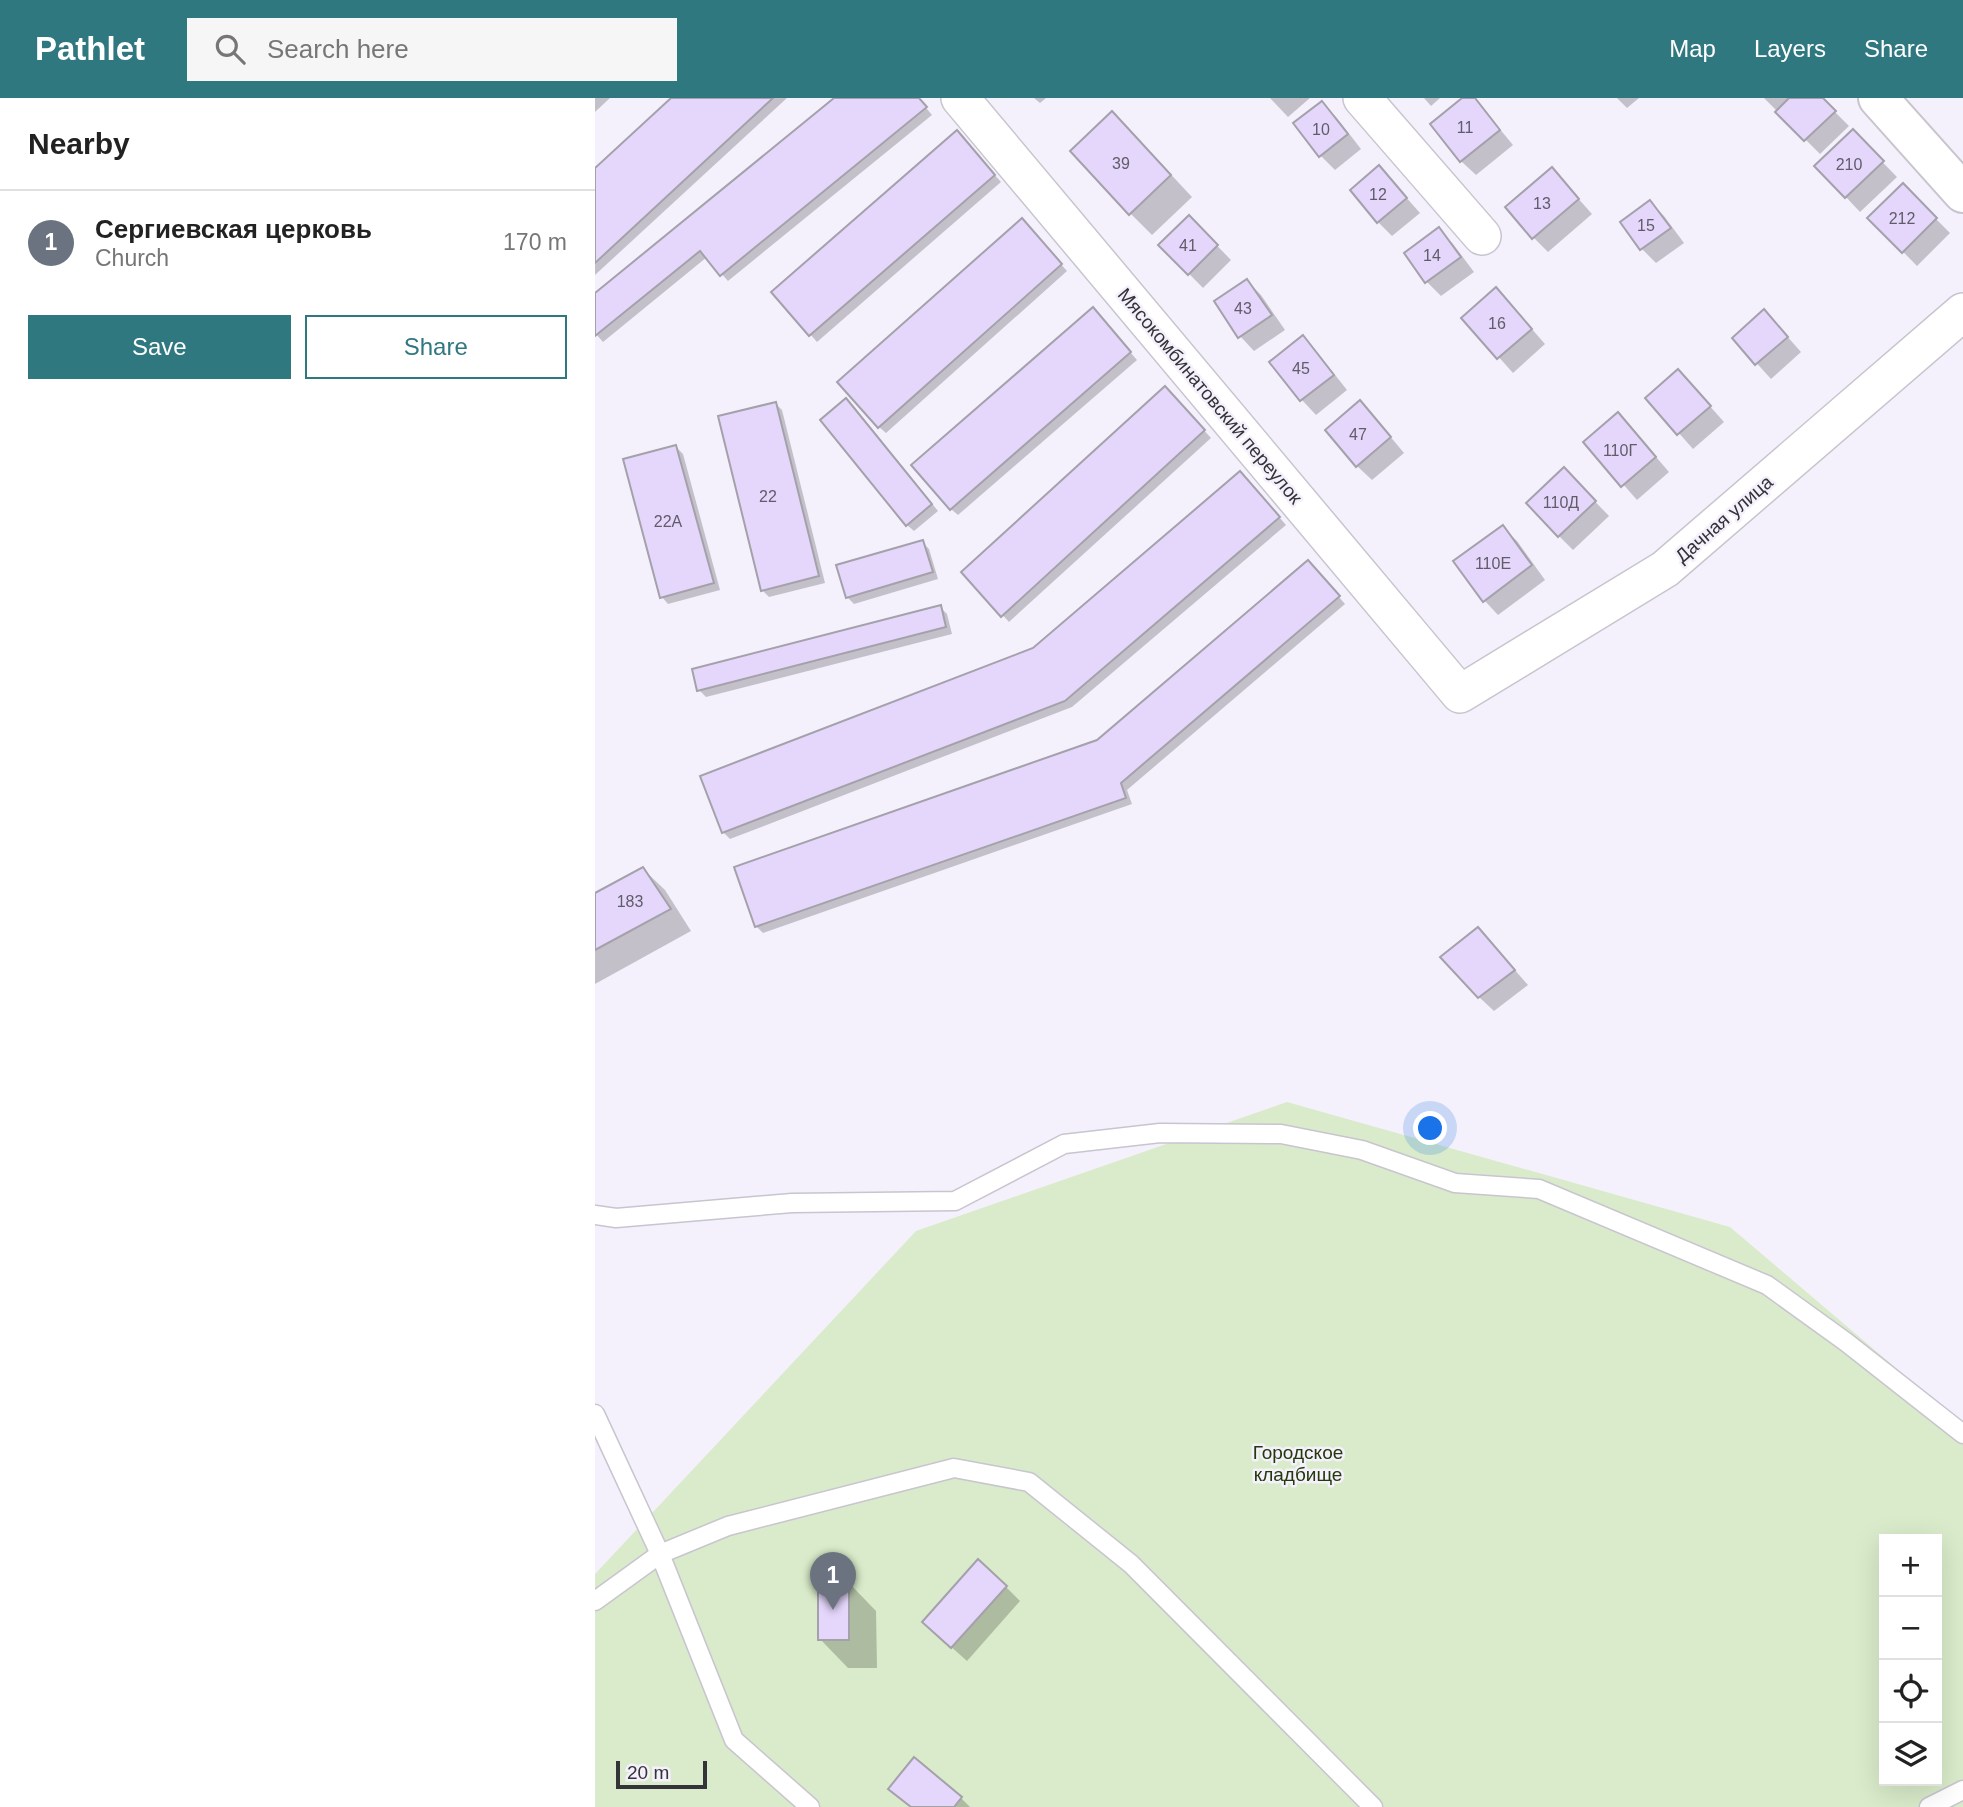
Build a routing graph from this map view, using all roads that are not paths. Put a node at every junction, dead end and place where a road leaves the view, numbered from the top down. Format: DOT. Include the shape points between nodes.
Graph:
graph roads {
  1 [pos="960,98"];
  2 [pos="1362,98"];
  3 [pos="1878,98"];
  4 [pos="1963,193"];
  5 [pos="1482,236"];
  6 [pos="1963,312"];
  7 [pos="1461,694"];
  8 [pos="595,1215"];
  9 [pos="595,1414"];
  10 [pos="1963,1434"];
  11 [pos="660,1554"];
  12 [pos="595,1601"];
  13 [pos="1963,1790"];
  14 [pos="810,1807"];
  15 [pos="1373,1807"];
  16 [pos="1930,1807"];
  1 -- 7 [label="street, Мясокомбинатовский переулок"];
  2 -- 5 [label="street"];
  3 -- 4 [label="street"];
  6 -- 7 [label="street, Дачная улица" via="1665,569"];
  8 -- 10 [label="lane" via="616,1218 792,1203 955,1201 1064,1144 1160,1133 1281,1134 1362,1150 1455,1183 1539,1189 1767,1285"];
  9 -- 11 [label="lane"];
  11 -- 12 [label="lane"];
  11 -- 14 [label="lane" via="734,1740"];
  11 -- 15 [label="lane" via="729,1527 954,1468 1029,1482 1131,1564"];
  13 -- 16 [label="lane"];
}
